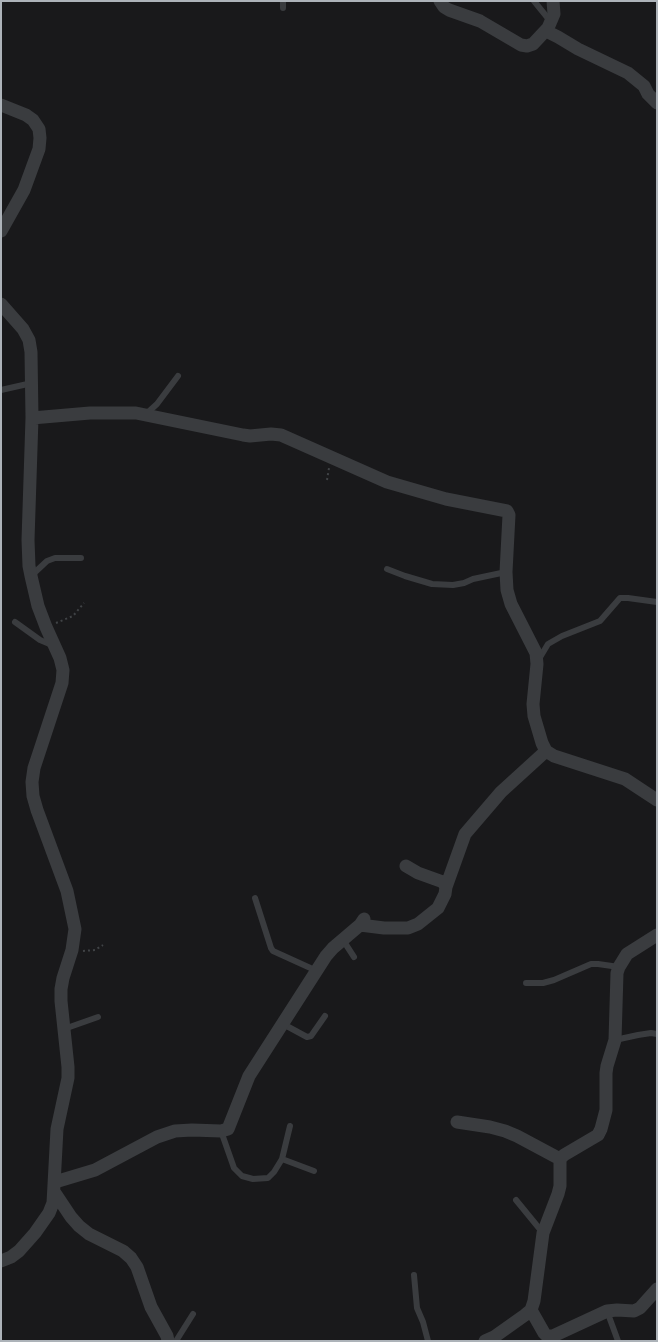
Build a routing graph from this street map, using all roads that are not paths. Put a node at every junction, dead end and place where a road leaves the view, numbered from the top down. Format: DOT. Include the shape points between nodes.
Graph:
graph roads {
  1 [pos="283,1"];
  2 [pos="440,1"];
  3 [pos="534,1"];
  4 [pos="553,1"];
  5 [pos="283,8"];
  6 [pos="548,27"];
  7 [pos="657,103"];
  8 [pos="4,106"];
  9 [pos="1,231"];
  10 [pos="1,304"];
  11 [pos="178,376"];
  12 [pos="32,383"];
  13 [pos="1,390"];
  14 [pos="146,414"];
  15 [pos="32,418"];
  16 [pos="81,558"];
  17 [pos="387,569"];
  18 [pos="506,572"];
  19 [pos="31,576"];
  20 [pos="657,602"];
  21 [pos="15,622"];
  22 [pos="55,647"];
  23 [pos="537,664"];
  24 [pos="546,751"];
  25 [pos="657,800"];
  26 [pos="406,866"];
  27 [pos="446,887"];
  28 [pos="255,898"];
  29 [pos="657,935"];
  30 [pos="343,940"];
  31 [pos="354,957"];
  32 [pos="619,967"];
  33 [pos="317,971"];
  34 [pos="526,983"];
  35 [pos="325,1016"];
  36 [pos="98,1017"];
  37 [pos="283,1024"];
  38 [pos="64,1029"];
  39 [pos="657,1034"];
  40 [pos="614,1040"];
  41 [pos="457,1122"];
  42 [pos="290,1126"];
  43 [pos="221,1131"];
  44 [pos="282,1159"];
  45 [pos="560,1159"];
  46 [pos="314,1171"];
  47 [pos="55,1187"];
  48 [pos="516,1200"];
  49 [pos="543,1233"];
  50 [pos="1,1261"];
  51 [pos="414,1275"];
  52 [pos="657,1289"];
  53 [pos="531,1310"];
  54 [pos="606,1311"];
  55 [pos="193,1314"];
  56 [pos="491,1340"];
  57 [pos="168,1341"];
  58 [pos="176,1341"];
  59 [pos="428,1341"];
  60 [pos="618,1341"];
  1 -- 5 [label="lane"];
  2 -- 6 [label="street" via="444,8 488,24 521,45 533,44"];
  3 -- 6 [label="lane"];
  4 -- 6 [label="street" via="554,14"];
  6 -- 7 [label="street" via="558,37 578,49 628,73 644,86"];
  8 -- 9 [label="street" via="33,120 39,129 40,138 39,149 24,190"];
  10 -- 12 [label="street" via="23,329 29,340"];
  11 -- 14 [label="lane"];
  12 -- 13 [label="lane"];
  12 -- 15 [label="street"];
  14 -- 15 [label="street" via="114,412"];
  14 -- 18 [label="street" via="243,435 281,435 387,482 446,499 507,511 509,515"];
  15 -- 19 [label="street" via="28,540"];
  16 -- 19 [label="lane" via="55,558 47,561"];
  17 -- 18 [label="lane" via="432,584 454,586 473,578"];
  18 -- 23 [label="street" via="511,604 536,653"];
  19 -- 22 [label="street" via="38,606"];
  20 -- 23 [label="lane" via="620,598 600,621 548,644"];
  21 -- 22 [label="lane" via="40,640"];
  22 -- 38 [label="street" via="63,670 62,683 34,768 32,782 36,810 67,891 75,929 61,989"];
  23 -- 24 [label="street" via="534,716"];
  24 -- 25 [label="street" via="554,756 625,779"];
  24 -- 27 [label="street" via="501,792 466,834"];
  26 -- 27 [label="street" via="442,882"];
  27 -- 30 [label="street" via="438,908 418,924 408,928 384,928 362,922"];
  28 -- 33 [label="lane" via="273,951"];
  29 -- 32 [label="street" via="627,954"];
  30 -- 31 [label="lane"];
  30 -- 33 [label="street" via="333,948"];
  32 -- 34 [label="lane" via="591,964 554,980"];
  32 -- 40 [label="street"];
  33 -- 37 [label="street"];
  35 -- 37 [label="lane" via="311,1036 307,1037"];
  36 -- 38 [label="lane"];
  37 -- 43 [label="street" via="249,1076 228,1129"];
  38 -- 47 [label="street" via="68,1078 57,1128"];
  39 -- 40 [label="lane"];
  40 -- 45 [label="street" via="607,1066 606,1110 601,1129 592,1140"];
  41 -- 45 [label="street" via="505,1131"];
  42 -- 44 [label="lane"];
  43 -- 44 [label="lane" via="234,1168 242,1176 253,1179 268,1178"];
  43 -- 47 [label="street" via="175,1131 157,1137 95,1170"];
  44 -- 46 [label="lane"];
  45 -- 49 [label="street" via="560,1186"];
  47 -- 50 [label="street" via="49,1213 36,1233 19,1252"];
  47 -- 57 [label="street" via="70,1217 79,1226 131,1258"];
  48 -- 49 [label="lane"];
  49 -- 53 [label="street"];
  51 -- 59 [label="lane" via="417,1308"];
  52 -- 54 [label="street" via="634,1311"];
  53 -- 54 [label="street" via="548,1336 554,1336"];
  53 -- 56 [label="street"];
  54 -- 60 [label="lane"];
  55 -- 58 [label="lane"];
}
